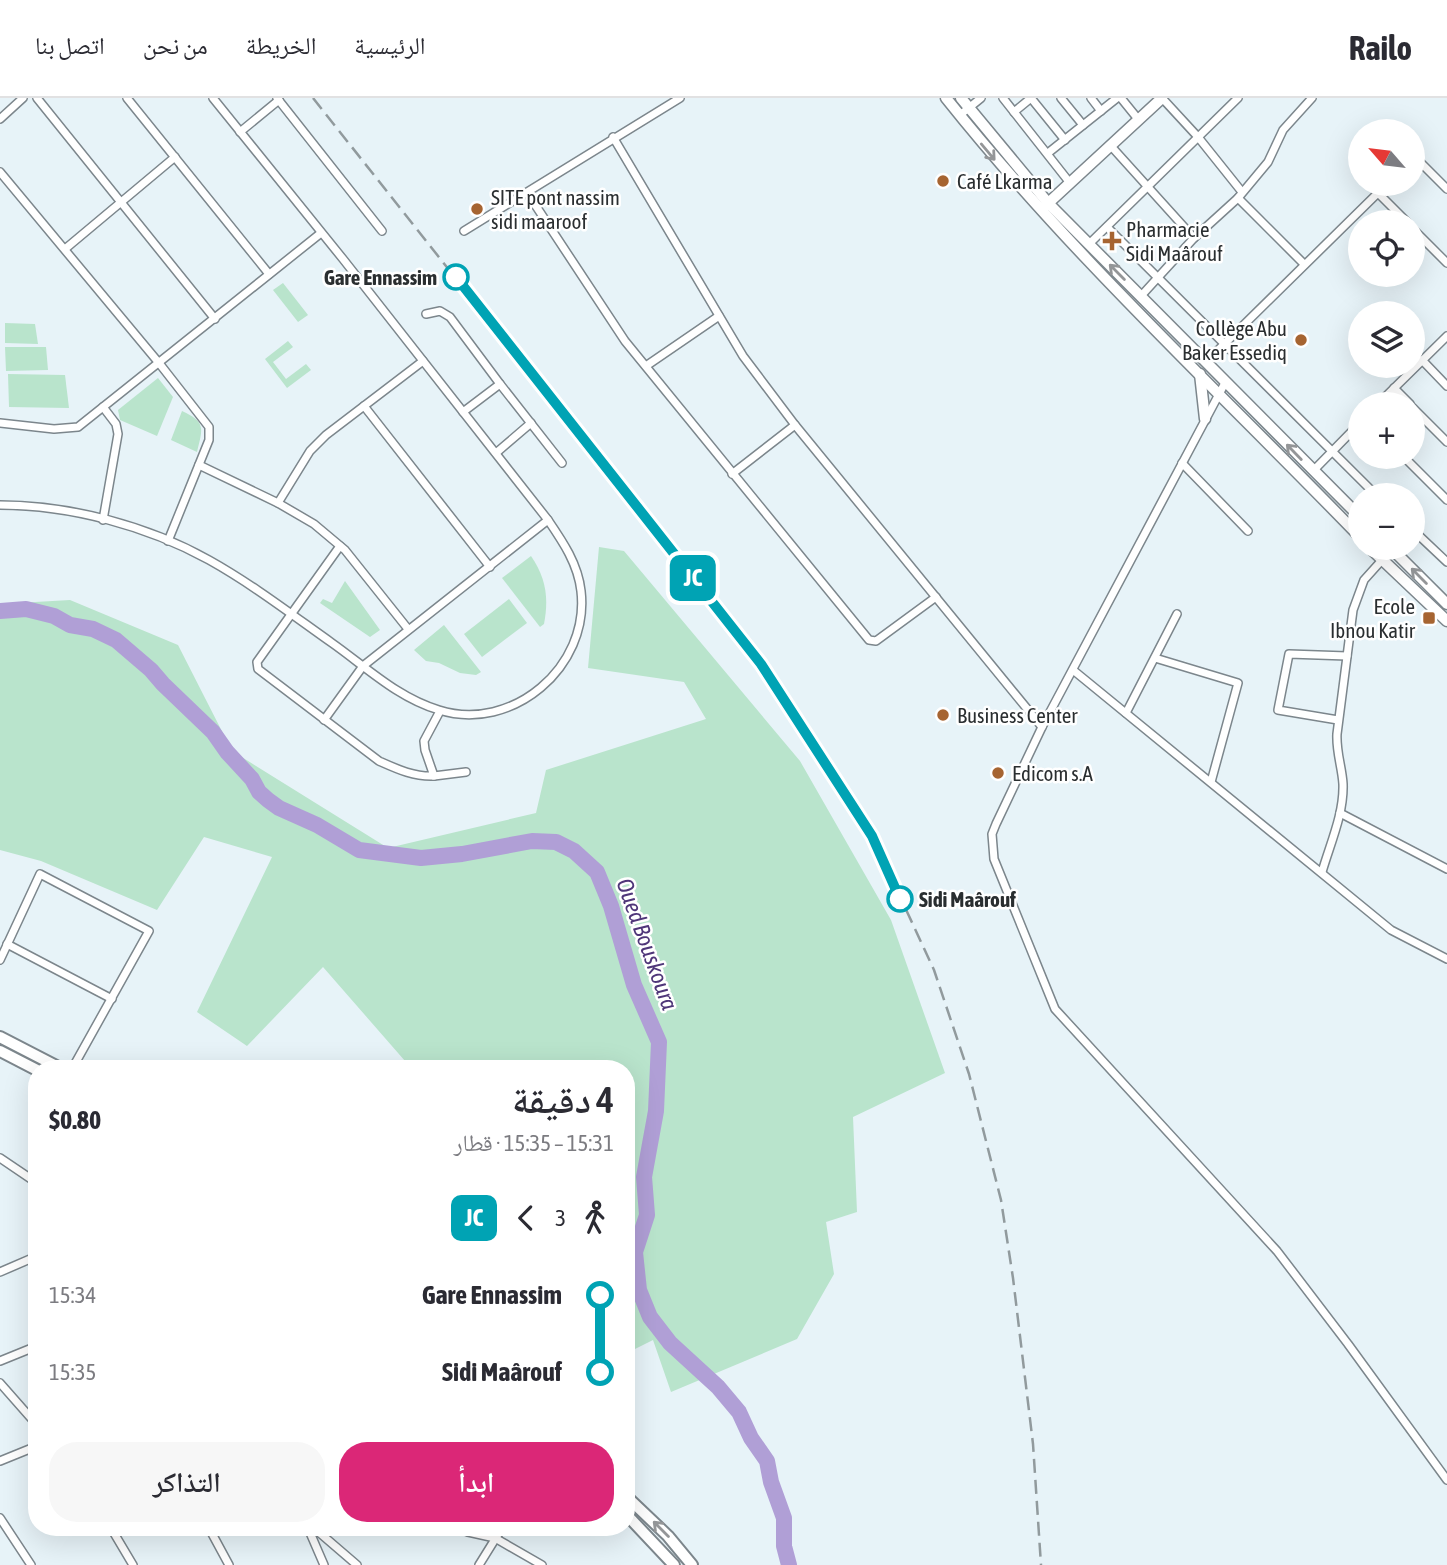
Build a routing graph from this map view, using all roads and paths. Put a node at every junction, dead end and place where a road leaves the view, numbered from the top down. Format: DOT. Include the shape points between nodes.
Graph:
graph roads {
  1 [pos="23,98"];
  2 [pos="37,98"];
  3 [pos="127,98"];
  4 [pos="680,98"];
  5 [pos="946,98"];
  6 [pos="961,98"];
  7 [pos="981,98"];
  8 [pos="1003,98"];
  9 [pos="1031,98"];
  10 [pos="1061,98"];
  11 [pos="1091,98"];
  12 [pos="1119,98"];
  13 [pos="1162,98"];
  14 [pos="1238,98"];
  15 [pos="1312,98"];
  16 [pos="214,99"];
  17 [pos="278,99"];
  18 [pos="969,108"];
  19 [pos="1101,111"];
  20 [pos="1014,112"];
  21 [pos="960,115"];
  22 [pos="0,119"];
  23 [pos="1138,119"];
  24 [pos="1083,125"];
  25 [pos="240,132"];
  26 [pos="613,137"];
  27 [pos="1198,137"];
  28 [pos="1065,140"];
  29 [pos="1111,145"];
  30 [pos="1048,153"];
  31 [pos="174,157"];
  32 [pos="1425,167"];
  33 [pos="0,172"];
  34 [pos="1070,183"];
  35 [pos="1149,186"];
  36 [pos="1447,190"];
  37 [pos="528,194"];
  38 [pos="1240,195"];
  39 [pos="1375,196"];
  40 [pos="1381,196"];
  41 [pos="121,202"];
  42 [pos="1044,207"];
  43 [pos="1395,210"];
  44 [pos="1107,227"];
  45 [pos="382,231"];
  46 [pos="464,231"];
  47 [pos="321,233"];
  48 [pos="1194,239"];
  49 [pos="1425,241"];
  50 [pos="1089,244"];
  51 [pos="65,249"];
  52 [pos="1447,263"];
  53 [pos="1304,264"];
  54 [pos="269,274"];
  55 [pos="1157,277"];
  56 [pos="1141,296"];
  57 [pos="426,314"];
  58 [pos="719,316"];
  59 [pos="215,319"];
  60 [pos="1447,337"];
  61 [pos="1225,343"];
  62 [pos="1425,357"];
  63 [pos="423,360"];
  64 [pos="1206,362"];
  65 [pos="159,363"];
  66 [pos="1425,363"];
  67 [pos="646,366"];
  68 [pos="1200,373"];
  69 [pos="1404,378"];
  70 [pos="1226,381"];
  71 [pos="500,384"];
  72 [pos="1447,386"];
  73 [pos="1394,388"];
  74 [pos="1390,392"];
  75 [pos="1398,392"];
  76 [pos="1220,393"];
  77 [pos="364,406"];
  78 [pos="103,407"];
  79 [pos="463,412"];
  80 [pos="1425,418"];
  81 [pos="1205,419"];
  82 [pos="0,423"];
  83 [pos="531,423"];
  84 [pos="795,425"];
  85 [pos="1348,435"];
  86 [pos="1445,437"];
  87 [pos="1331,452"];
  88 [pos="496,453"];
  89 [pos="562,463"];
  90 [pos="1182,463"];
  91 [pos="199,466"];
  92 [pos="1416,469"];
  93 [pos="1313,471"];
  94 [pos="732,474"];
  95 [pos="1363,483"];
  96 [pos="1447,500"];
  97 [pos="278,503"];
  98 [pos="0,505"];
  99 [pos="1348,505"];
  100 [pos="103,520"];
  101 [pos="548,520"];
  102 [pos="1348,525"];
  103 [pos="1248,531"];
  104 [pos="168,541"];
  105 [pos="1425,541"];
  106 [pos="340,546"];
  107 [pos="1382,560"];
  108 [pos="1403,560"];
  109 [pos="1447,562"];
  110 [pos="489,567"];
  111 [pos="936,597"];
  112 [pos="1447,604"];
  113 [pos="1177,614"];
  114 [pos="292,615"];
  115 [pos="1447,621"];
  116 [pos="408,629"];
  117 [pos="1347,656"];
  118 [pos="1155,658"];
  119 [pos="363,666"];
  120 [pos="1073,670"];
  121 [pos="440,710"];
  122 [pos="1126,713"];
  123 [pos="324,720"];
  124 [pos="1338,720"];
  125 [pos="1042,727"];
  126 [pos="466,772"];
  127 [pos="434,776"];
  128 [pos="1211,782"];
  129 [pos="1340,813"];
  130 [pos="1447,869"];
  131 [pos="1322,872"];
  132 [pos="7,944"];
  133 [pos="1447,959"];
  134 [pos="0,960"];
  135 [pos="112,999"];
  136 [pos="0,1037"];
  137 [pos="0,1051"];
  138 [pos="45,1060"];
  139 [pos="77,1060"];
  140 [pos="28,1065"];
  141 [pos="0,1158"];
  142 [pos="28,1177"];
  143 [pos="28,1260"];
  144 [pos="0,1272"];
  145 [pos="28,1350"];
  146 [pos="0,1361"];
  147 [pos="0,1383"];
  148 [pos="28,1415"];
  149 [pos="28,1450"];
  150 [pos="0,1461"];
  151 [pos="1447,1480"];
  152 [pos="635,1505"];
  153 [pos="0,1518"];
  154 [pos="635,1524"];
  155 [pos="116,1536"];
  156 [pos="213,1536"];
  157 [pos="311,1536"];
  158 [pos="323,1536"];
  159 [pos="486,1536"];
  160 [pos="495,1538"];
  161 [pos="31,1565"];
  162 [pos="133,1565"];
  163 [pos="229,1565"];
  164 [pos="324,1565"];
  165 [pos="357,1565"];
  166 [pos="479,1565"];
  167 [pos="542,1565"];
  168 [pos="674,1565"];
  169 [pos="692,1565"];
  1 -- 22 [label="street"];
  2 -- 41 [label="street"];
  3 -- 31 [label="street"];
  4 -- 26 [label="street"];
  5 -- 21 [label="street"];
  6 -- 18 [label="street"];
  7 -- 18 [label="street"];
  8 -- 20 [label="street"];
  9 -- 20 [label="street"];
  9 -- 28 [label="street"];
  10 -- 24 [label="street"];
  11 -- 19 [label="street"];
  12 -- 19 [label="street"];
  12 -- 23 [label="street"];
  13 -- 23 [label="street"];
  13 -- 27 [label="street"];
  14 -- 27 [label="street"];
  15 -- 38 [label="street" via="1283,130 1268,162"];
  16 -- 25 [label="street"];
  17 -- 25 [label="street"];
  17 -- 45 [label="street"];
  18 -- 21 [label="street"];
  18 -- 42 [label="street"];
  19 -- 24 [label="street"];
  20 -- 30 [label="street"];
  21 -- 42 [label="street, one-way"];
  23 -- 29 [label="street"];
  24 -- 28 [label="street"];
  25 -- 47 [label="street"];
  26 -- 37 [label="street"];
  26 -- 58 [label="street"];
  27 -- 35 [label="street"];
  27 -- 38 [label="street"];
  28 -- 30 [label="street"];
  29 -- 34 [label="street"];
  29 -- 35 [label="street"];
  30 -- 34 [label="street"];
  31 -- 41 [label="street"];
  31 -- 54 [label="street"];
  32 -- 36 [label="street"];
  33 -- 51 [label="street"];
  34 -- 42 [label="street"];
  35 -- 44 [label="street"];
  35 -- 48 [label="street"];
  37 -- 46 [label="street"];
  37 -- 67 [label="street" via="605,313"];
  38 -- 48 [label="street"];
  38 -- 53 [label="street"];
  39 -- 53 [label="street"];
  40 -- 43 [label="street"];
  41 -- 51 [label="street"];
  41 -- 59 [label="street"];
  42 -- 50 [label="street"];
  42 -- 68 [label="street"];
  44 -- 50 [label="street"];
  44 -- 55 [label="street"];
  47 -- 54 [label="street"];
  47 -- 63 [label="street"];
  48 -- 55 [label="street"];
  49 -- 52 [label="street"];
  56 -- 50 [label="street, one-way"];
  51 -- 65 [label="street"];
  53 -- 61 [label="street"];
  54 -- 59 [label="street"];
  55 -- 56 [label="street"];
  55 -- 61 [label="street"];
  56 -- 64 [label="street"];
  57 -- 71 [label="street" via="440,311 450,317"];
  58 -- 67 [label="street"];
  58 -- 84 [label="street"];
  59 -- 65 [label="street"];
  60 -- 62 [label="street"];
  61 -- 64 [label="street"];
  61 -- 87 [label="street"];
  63 -- 77 [label="street"];
  63 -- 79 [label="street"];
  64 -- 70 [label="street"];
  65 -- 78 [label="street"];
  65 -- 91 [label="street" via="209,427"];
  66 -- 72 [label="street"];
  67 -- 94 [label="street"];
  68 -- 76 [label="street"];
  68 -- 81 [label="street"];
  69 -- 73 [label="street"];
  70 -- 76 [label="street"];
  93 -- 70 [label="street, one-way"];
  71 -- 79 [label="street"];
  71 -- 83 [label="street"];
  73 -- 74 [label="street"];
  73 -- 75 [label="street"];
  76 -- 81 [label="street"];
  76 -- 102 [label="street"];
  77 -- 97 [label="street" via="310,451"];
  77 -- 110 [label="street"];
  78 -- 82 [label="street" via="67,429"];
  78 -- 100 [label="street" via="118,434"];
  79 -- 88 [label="street"];
  80 -- 86 [label="street"];
  81 -- 90 [label="street"];
  83 -- 88 [label="street"];
  83 -- 89 [label="street"];
  84 -- 94 [label="street"];
  84 -- 111 [label="street"];
  85 -- 87 [label="street"];
  87 -- 93 [label="street"];
  87 -- 95 [label="street"];
  88 -- 101 [label="street"];
  90 -- 103 [label="street"];
  90 -- 120 [label="street"];
  91 -- 97 [label="street"];
  91 -- 104 [label="street"];
  92 -- 96 [label="street"];
  93 -- 99 [label="street"];
  94 -- 111 [label="street" via="869,640 876,641"];
  97 -- 106 [label="street"];
  98 -- 100 [label="street"];
  100 -- 104 [label="street"];
  101 -- 110 [label="street"];
  101 -- 121 [label="street" via="568,551 581,593 580,617 565,661 555,676 522,701 478,713"];
  104 -- 114 [label="street" via="227,570"];
  105 -- 109 [label="street"];
  106 -- 114 [label="street"];
  106 -- 116 [label="street"];
  107 -- 115 [label="street"];
  107 -- 117 [label="street" via="1358,593"];
  112 -- 108 [label="street, one-way"];
  110 -- 116 [label="street"];
  111 -- 125 [label="street"];
  113 -- 118 [label="street"];
  114 -- 119 [label="street"];
  114 -- 123 [label="street" via="256,666"];
  116 -- 119 [label="street"];
  117 -- 124 [label="street"];
  117 -- 124 [label="street" via="1289,654 1278,710"];
  118 -- 122 [label="street"];
  118 -- 128 [label="street" via="1238,683"];
  119 -- 121 [label="street" via="405,695"];
  119 -- 123 [label="street"];
  120 -- 122 [label="street"];
  120 -- 125 [label="street"];
  121 -- 127 [label="street" via="425,741"];
  122 -- 128 [label="street"];
  123 -- 127 [label="street" via="379,761"];
  124 -- 129 [label="street" via="1336,748 1343,784"];
  125 -- 151 [label="street" via="996,824 992,846 1055,1009 1277,1251"];
  126 -- 127 [label="street"];
  128 -- 131 [label="street"];
  129 -- 130 [label="street"];
  129 -- 131 [label="street"];
  131 -- 133 [label="street" via="1391,930"];
  132 -- 134 [label="street"];
  132 -- 135 [label="street"];
  132 -- 135 [label="street" via="40,874 148,929"];
  135 -- 139 [label="street"];
  136 -- 138 [label="main road"];
  137 -- 140 [label="main road"];
  141 -- 142 [label="street"];
  143 -- 144 [label="street"];
  145 -- 146 [label="street"];
  147 -- 148 [label="street"];
  149 -- 150 [label="street"];
  169 -- 152 [label="main road, one-way"];
  153 -- 161 [label="street"];
  154 -- 168 [label="main road"];
  155 -- 162 [label="street"];
  156 -- 163 [label="street"];
  157 -- 164 [label="street"];
  158 -- 165 [label="street"];
  159 -- 160 [label="street"];
  160 -- 166 [label="street"];
  160 -- 167 [label="street"];
}
